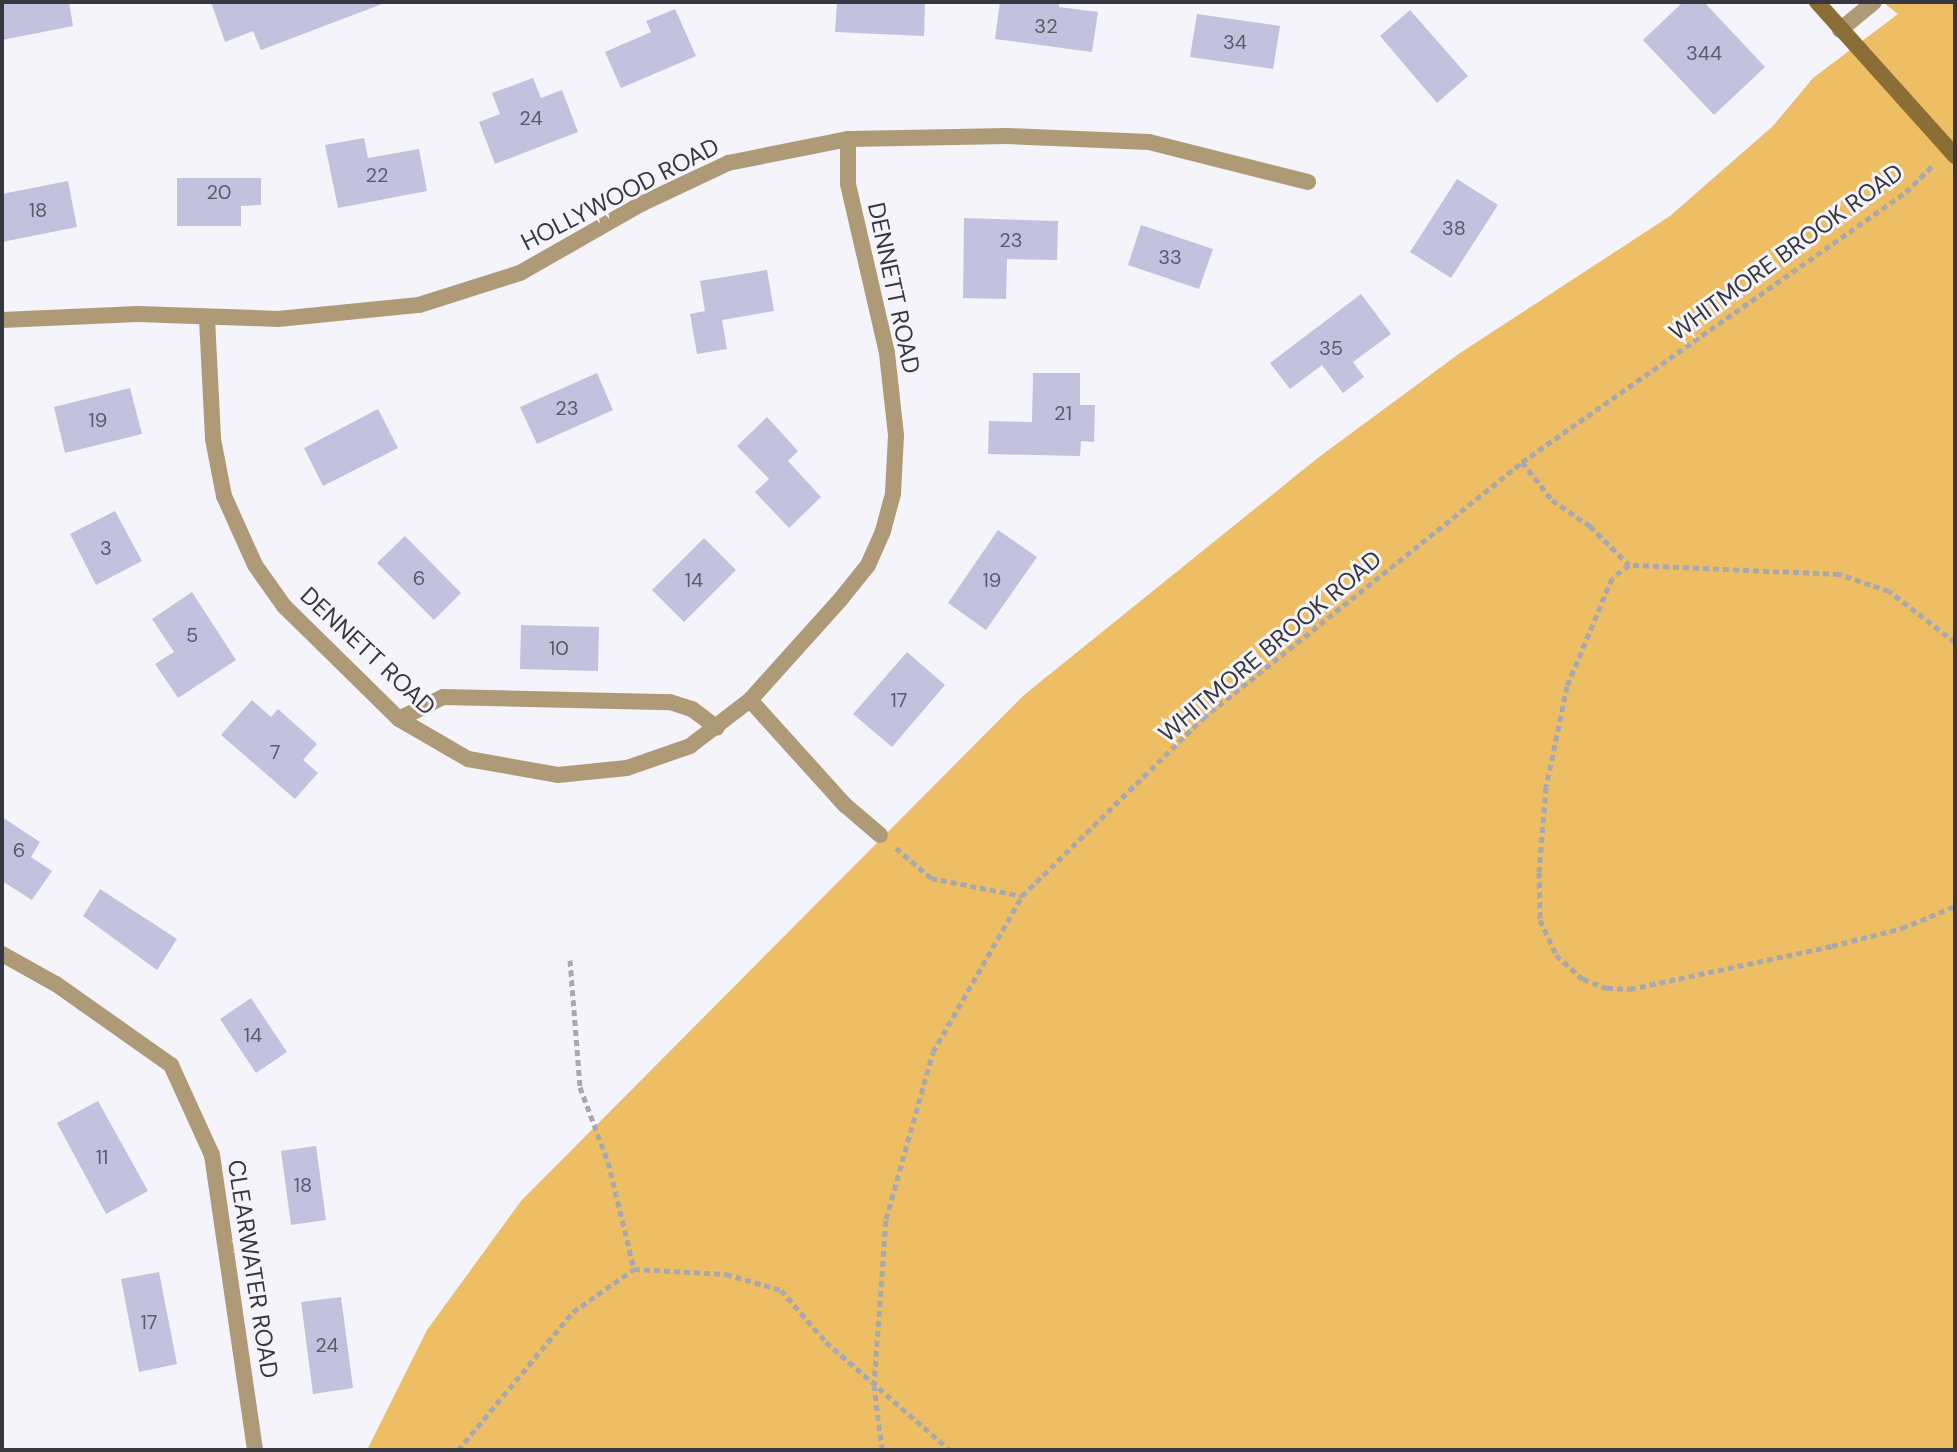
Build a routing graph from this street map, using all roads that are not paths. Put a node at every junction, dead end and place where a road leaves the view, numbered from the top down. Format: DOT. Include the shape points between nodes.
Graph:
graph roads {
  1 [pos="1817,2"];
  2 [pos="1874,2"];
  3 [pos="1840,30"];
  4 [pos="848,139"];
  5 [pos="1952,153"];
  6 [pos="1308,182"];
  7 [pos="207,319"];
  8 [pos="2,320"];
  9 [pos="750,700"];
  10 [pos="399,719"];
  11 [pos="717,728"];
  12 [pos="880,835"];
  13 [pos="2,954"];
  14 [pos="255,1450"];
  1 -- 3 [label="main road"];
  2 -- 3 [label="street"];
  3 -- 5 [label="main road"];
  4 -- 6 [label="street, HOLLYWOOD ROAD" via="1007,136 1149,142"];
  4 -- 7 [label="street, HOLLYWOOD ROAD" via="773,150 706,172 548,259 461,293 341,316"];
  4 -- 9 [label="street, DENNETT ROAD" via="850,198 893,395 893,493 868,565"];
  7 -- 8 [label="street, HOLLYWOOD ROAD" via="138,314"];
  7 -- 10 [label="street, DENNETT ROAD" via="216,458 241,537 284,606"];
  9 -- 11 [label="street, DENNETT ROAD"];
  9 -- 12 [label="street" via="845,805"];
  10 -- 11 [label="street" via="443,697 670,702 692,709"];
  10 -- 11 [label="street, DENNETT ROAD" via="468,759 558,775 646,763 690,746"];
  13 -- 14 [label="street, CLEARWATER ROAD" via="56,984 171,1065 212,1155"];
}
